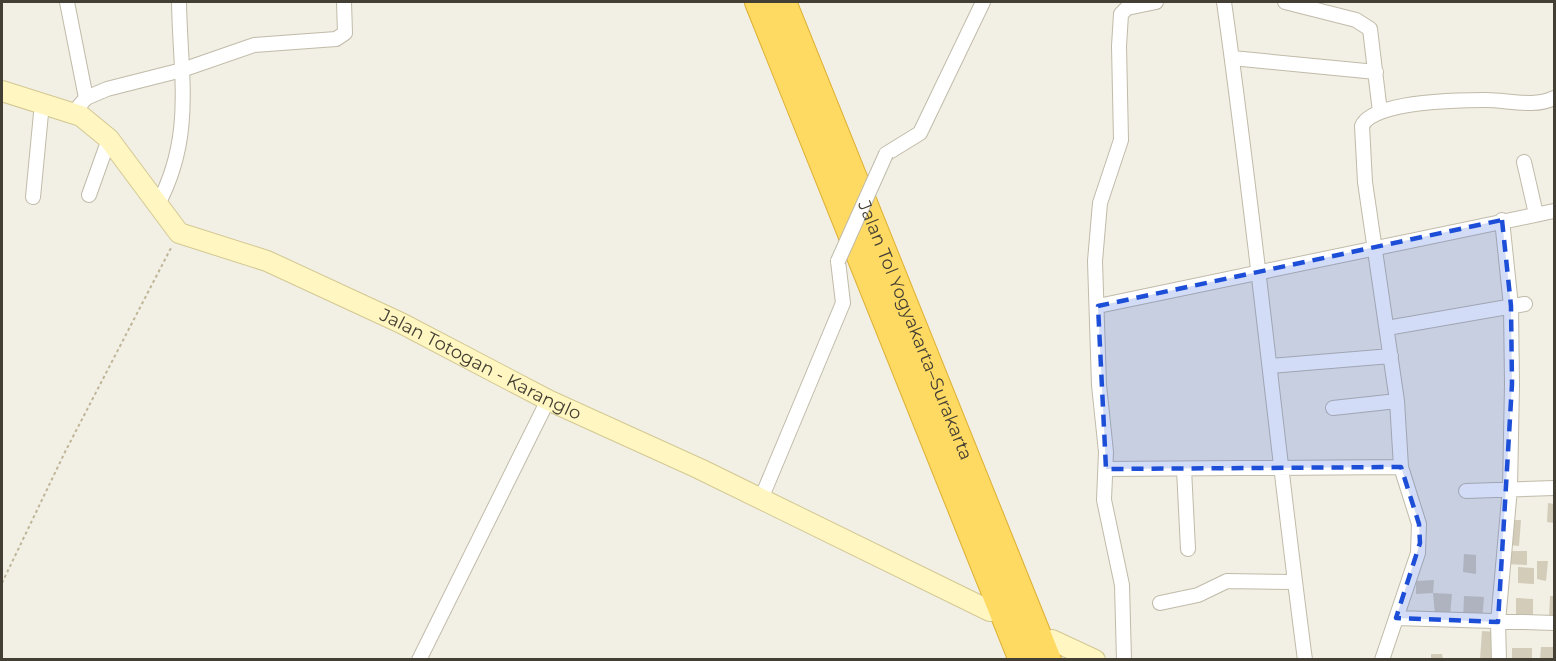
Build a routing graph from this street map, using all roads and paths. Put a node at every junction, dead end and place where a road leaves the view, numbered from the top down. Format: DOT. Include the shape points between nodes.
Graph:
graph roads {
  1 [pos="67,2"];
  2 [pos="179,2"];
  3 [pos="344,2"];
  4 [pos="758,2"];
  5 [pos="783,2"];
  6 [pos="983,2"];
  7 [pos="1156,2"];
  8 [pos="1224,2"];
  9 [pos="1285,2"];
  10 [pos="1232,58"];
  11 [pos="182,70"];
  12 [pos="1376,72"];
  13 [pos="2,91"];
  14 [pos="1554,98"];
  15 [pos="42,103"];
  16 [pos="80,105"];
  17 [pos="1380,112"];
  18 [pos="109,139"];
  19 [pos="1524,162"];
  20 [pos="89,195"];
  21 [pos="33,197"];
  22 [pos="1554,211"];
  23 [pos="1536,214"];
  24 [pos="167,219"];
  25 [pos="1502,220"];
  26 [pos="1374,247"];
  27 [pos="1259,272"];
  28 [pos="1518,305"];
  29 [pos="1098,306"];
  30 [pos="1387,328"];
  31 [pos="1391,356"];
  32 [pos="1270,366"];
  33 [pos="548,400"];
  34 [pos="1397,401"];
  35 [pos="1333,408"];
  36 [pos="1401,466"];
  37 [pos="1106,469"];
  38 [pos="1184,469"];
  39 [pos="1280,469"];
  40 [pos="1509,488"];
  41 [pos="1554,488"];
  42 [pos="1466,491"];
  43 [pos="760,498"];
  44 [pos="1188,549"];
  45 [pos="1295,582"];
  46 [pos="2,583"];
  47 [pos="1160,603"];
  48 [pos="990,611"];
  49 [pos="1396,618"];
  50 [pos="1498,622"];
  51 [pos="1554,623"];
  52 [pos="1050,650"];
  53 [pos="419,660"];
  54 [pos="1022,660"];
  55 [pos="1095,660"];
  56 [pos="1124,660"];
  57 [pos="1305,660"];
  58 [pos="1382,660"];
  59 [pos="1499,660"];
  1 -- 16 [label="street"];
  2 -- 11 [label="street"];
  3 -- 11 [label="street" via="345,33 336,39 254,45"];
  4 -- 54 [label="highway, Jalan Tol Yogyakarta–Surakarta"];
  5 -- 52 [label="highway, Jalan Tol Yogyakarta–Surakarta"];
  6 -- 43 [label="street, bridge" via="920,133 886,153 838,261 843,303"];
  7 -- 29 [label="street" via="1127,8 1121,14 1121,140 1100,203 1095,261"];
  8 -- 10 [label="street"];
  9 -- 12 [label="street" via="1363,22 1372,33"];
  10 -- 12 [label="street"];
  10 -- 27 [label="street"];
  11 -- 16 [label="street" via="107,89"];
  11 -- 24 [label="street" via="184,115 170,180"];
  12 -- 17 [label="street"];
  13 -- 15 [label="main road"];
  14 -- 17 [label="street" via="1537,102 1442,101"];
  15 -- 16 [label="main road"];
  15 -- 21 [label="street"];
  16 -- 18 [label="main road"];
  17 -- 26 [label="street" via="1366,118 1362,126"];
  18 -- 20 [label="street"];
  18 -- 24 [label="main road"];
  19 -- 23 [label="street"];
  22 -- 23 [label="street"];
  23 -- 25 [label="street"];
  24 -- 33 [label="main road, Jalan Totogan - Karanglo" via="401,323"];
  24 -- 46 [label="path" via="66,452"];
  25 -- 26 [label="street"];
  25 -- 28 [label="street"];
  26 -- 27 [label="street"];
  26 -- 30 [label="street"];
  27 -- 29 [label="street"];
  27 -- 32 [label="street"];
  28 -- 30 [label="street"];
  28 -- 40 [label="street"];
  29 -- 37 [label="street"];
  30 -- 31 [label="street"];
  31 -- 32 [label="street"];
  31 -- 34 [label="street"];
  32 -- 39 [label="street"];
  33 -- 43 [label="main road, Jalan Totogan - Karanglo"];
  33 -- 53 [label="street"];
  34 -- 35 [label="street"];
  34 -- 36 [label="street"];
  36 -- 39 [label="street"];
  36 -- 49 [label="street" via="1419,524 1420,543"];
  37 -- 38 [label="street"];
  37 -- 56 [label="street" via="1104,500 1123,593"];
  38 -- 39 [label="street"];
  38 -- 44 [label="street"];
  39 -- 45 [label="street"];
  40 -- 41 [label="street"];
  40 -- 42 [label="street"];
  40 -- 50 [label="street"];
  43 -- 48 [label="main road, Jalan Totogan - Karanglo"];
  45 -- 47 [label="street" via="1227,580 1198,595"];
  45 -- 57 [label="street"];
  49 -- 50 [label="street"];
  49 -- 58 [label="street"];
  50 -- 51 [label="street"];
  50 -- 59 [label="street"];
  52 -- 55 [label="main road"];
}
